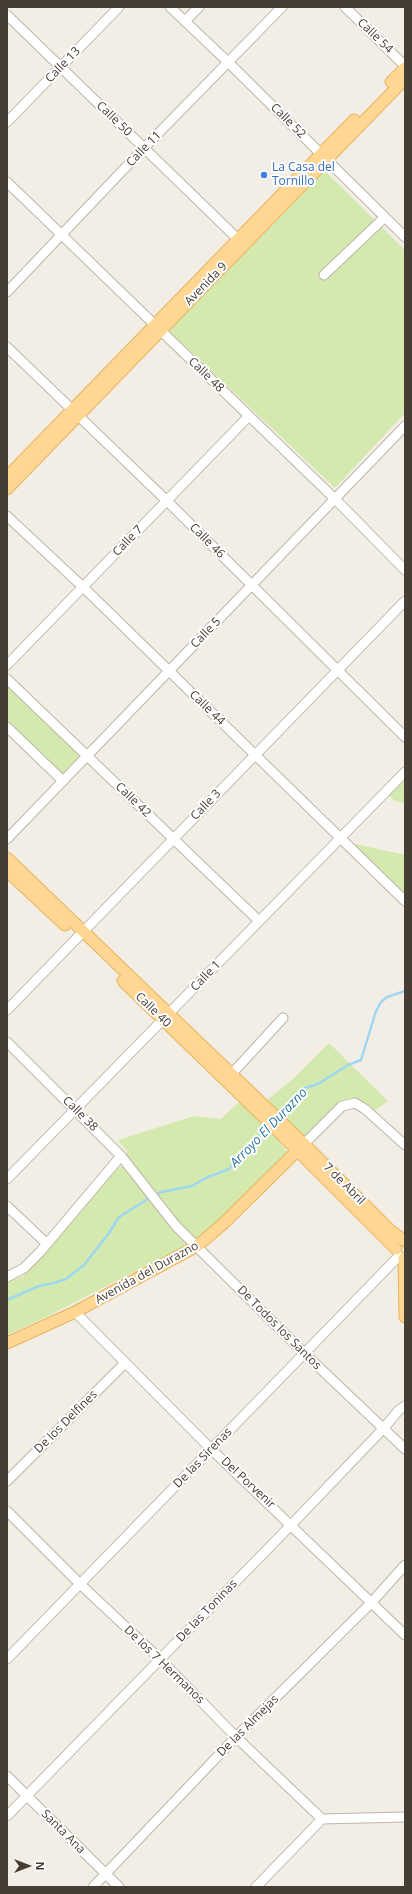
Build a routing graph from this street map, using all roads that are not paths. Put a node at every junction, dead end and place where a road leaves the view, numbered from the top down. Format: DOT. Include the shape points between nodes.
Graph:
graph roads {
  1 [pos="119,7"];
  2 [pos="170,7"];
  3 [pos="199,7"];
  4 [pos="282,7"];
  5 [pos="344,7"];
  6 [pos="7,15"];
  7 [pos="185,21"];
  8 [pos="229,62"];
  9 [pos="61,67"];
  10 [pos="405,67"];
  11 [pos="405,79"];
  12 [pos="7,122"];
  13 [pos="144,148"];
  14 [pos="324,157"];
  15 [pos="7,182"];
  16 [pos="385,217"];
  17 [pos="62,235"];
  18 [pos="405,237"];
  19 [pos="241,242"];
  20 [pos="324,275"];
  21 [pos="7,292"];
  22 [pos="158,328"];
  23 [pos="7,347"];
  24 [pos="76,413"];
  25 [pos="249,416"];
  26 [pos="405,426"];
  27 [pos="7,477"];
  28 [pos="7,489"];
  29 [pos="335,500"];
  30 [pos="167,501"];
  31 [pos="7,516"];
  32 [pos="404,567"];
  33 [pos="252,586"];
  34 [pos="83,587"];
  35 [pos="405,601"];
  36 [pos="7,665"];
  37 [pos="337,670"];
  38 [pos="169,671"];
  39 [pos="7,679"];
  40 [pos="7,727"];
  41 [pos="405,738"];
  42 [pos="255,754"];
  43 [pos="88,755"];
  44 [pos="405,772"];
  45 [pos="62,781"];
  46 [pos="341,838"];
  47 [pos="7,839"];
  48 [pos="173,839"];
  49 [pos="7,858"];
  50 [pos="7,870"];
  51 [pos="405,901"];
  52 [pos="259,921"];
  53 [pos="80,934"];
  54 [pos="7,1010"];
  55 [pos="166,1017"];
  56 [pos="284,1018"];
  57 [pos="7,1042"];
  58 [pos="228,1077"];
  59 [pos="75,1109"];
  60 [pos="282,1128"];
  61 [pos="405,1146"];
  62 [pos="301,1147"];
  63 [pos="121,1156"];
  64 [pos="7,1179"];
  65 [pos="158,1203"];
  66 [pos="7,1206"];
  67 [pos="405,1242"];
  68 [pos="46,1243"];
  69 [pos="197,1246"];
  70 [pos="401,1255"];
  71 [pos="7,1277"];
  72 [pos="75,1312"];
  73 [pos="405,1317"];
  74 [pos="7,1343"];
  75 [pos="304,1353"];
  76 [pos="125,1363"];
  77 [pos="405,1406"];
  78 [pos="383,1428"];
  79 [pos="211,1449"];
  80 [pos="405,1449"];
  81 [pos="7,1481"];
  82 [pos="7,1511"];
  83 [pos="292,1524"];
  84 [pos="405,1565"];
  85 [pos="80,1584"];
  86 [pos="372,1602"];
  87 [pos="405,1635"];
  88 [pos="7,1659"];
  89 [pos="160,1659"];
  90 [pos="236,1737"];
  91 [pos="7,1776"];
  92 [pos="27,1795"];
  93 [pos="7,1816"];
  94 [pos="405,1817"];
  95 [pos="322,1819"];
  96 [pos="105,1874"];
  97 [pos="93,1887"];
  98 [pos="119,1887"];
  99 [pos="256,1887"];
  1 -- 9 [label="street, Calle 13"];
  2 -- 7 [label="street, Calle 52"];
  3 -- 7 [label="street"];
  4 -- 8 [label="street, Calle 11"];
  5 -- 10 [label="street, Calle 54"];
  6 -- 9 [label="street, Calle 50"];
  7 -- 8 [label="street, Calle 52"];
  8 -- 13 [label="street, Calle 11"];
  8 -- 14 [label="street, Calle 52"];
  9 -- 12 [label="street, Calle 13"];
  9 -- 13 [label="street, Calle 50"];
  10 -- 14 [label="main road, Avenida 9"];
  11 -- 14 [label="main road, Avenida 9"];
  13 -- 17 [label="street, Calle 11"];
  13 -- 19 [label="street, Calle 50"];
  14 -- 16 [label="street, Calle 52"];
  14 -- 19 [label="main road, Avenida 9"];
  15 -- 17 [label="street, Calle 48"];
  16 -- 18 [label="street, Calle 52"];
  16 -- 20 [label="street"];
  17 -- 21 [label="street, Calle 11"];
  17 -- 22 [label="street, Calle 48"];
  19 -- 22 [label="main road, Avenida 9"];
  22 -- 24 [label="main road, Avenida 9"];
  22 -- 25 [label="street, Calle 48"];
  23 -- 24 [label="street, Calle 46"];
  24 -- 27 [label="main road, Avenida 9"];
  24 -- 28 [label="main road, Avenida 9"];
  24 -- 30 [label="street, Calle 46"];
  25 -- 29 [label="street, Calle 48"];
  25 -- 30 [label="street, Calle 7"];
  26 -- 29 [label="street, Calle 5"];
  29 -- 32 [label="street, Calle 48"];
  29 -- 33 [label="street, Calle 5"];
  30 -- 33 [label="street, Calle 46"];
  30 -- 34 [label="street, Calle 7"];
  31 -- 34 [label="street, Calle 44"];
  33 -- 37 [label="street, Calle 46"];
  33 -- 38 [label="street, Calle 5"];
  34 -- 36 [label="street, Calle 7"];
  34 -- 38 [label="street, Calle 44"];
  35 -- 37 [label="street, Calle 3"];
  37 -- 41 [label="street, Calle 46"];
  37 -- 42 [label="street, Calle 3"];
  38 -- 42 [label="street, Calle 44"];
  38 -- 43 [label="street, Calle 5"];
  39 -- 43 [label="street, Calle 42"];
  40 -- 45 [label="street"];
  42 -- 46 [label="street, Calle 44"];
  42 -- 48 [label="street, Calle 3"];
  43 -- 45 [label="street, Calle 5"];
  43 -- 48 [label="street, Calle 42"];
  44 -- 46 [label="street, Calle 1"];
  45 -- 47 [label="street, Calle 5"];
  46 -- 51 [label="street, Calle 44"];
  46 -- 52 [label="street, Calle 1"];
  48 -- 52 [label="street, Calle 42"];
  48 -- 53 [label="street, Calle 3"];
  49 -- 53 [label="main road, Calle 40"];
  50 -- 53 [label="main road, Calle 40"];
  52 -- 55 [label="street, Calle 1"];
  53 -- 54 [label="street, Calle 3"];
  53 -- 55 [label="main road, Calle 40"];
  55 -- 58 [label="main road, Calle 40"];
  55 -- 59 [label="street, Calle 1"];
  56 -- 58 [label="street"];
  57 -- 59 [label="street, Calle 38"];
  58 -- 60 [label="main road, Calle 40"];
  59 -- 63 [label="street, Calle 38"];
  59 -- 64 [label="street, Calle 1"];
  60 -- 62 [label="main road, 7 de Abril"];
  61 -- 62 [label="street" via="355,1103 342,1106"];
  62 -- 67 [label="main road, 7 de Abril"];
  62 -- 69 [label="main road, Avenida del Durazno"];
  62 -- 70 [label="main road, 7 de Abril"];
  63 -- 65 [label="street, Calle 38"];
  63 -- 68 [label="street"];
  65 -- 69 [label="street, De Todos los Santos" via="176,1226"];
  66 -- 68 [label="street"];
  67 -- 70 [label="main road, 7 de Abril" via="400,1243"];
  68 -- 71 [label="street" via="24,1268"];
  69 -- 72 [label="main road, Avenida del Durazno"];
  69 -- 75 [label="street, De Todos los Santos"];
  70 -- 73 [label="main road"];
  70 -- 75 [label="street, De las Sirenas"];
  72 -- 74 [label="main road, Avenida del Durazno"];
  72 -- 76 [label="street, Del Porvenir"];
  75 -- 78 [label="street, De Todos los Santos"];
  75 -- 79 [label="street, De las Sirenas"];
  76 -- 79 [label="street, Del Porvenir"];
  76 -- 81 [label="street, De los Delfines"];
  77 -- 78 [label="street, De las Toninas"];
  78 -- 80 [label="street, De Todos los Santos"];
  78 -- 83 [label="street, De las Toninas"];
  79 -- 83 [label="street, Del Porvenir"];
  79 -- 85 [label="street, De las Sirenas"];
  82 -- 85 [label="street, De los 7 Hermanos"];
  83 -- 86 [label="street, Del Porvenir"];
  83 -- 89 [label="street, De las Toninas"];
  84 -- 86 [label="street, De las Almejas"];
  85 -- 88 [label="street, De las Sirenas"];
  85 -- 89 [label="street, De los 7 Hermanos"];
  86 -- 87 [label="street, Del Porvenir"];
  86 -- 90 [label="street, De las Almejas"];
  89 -- 90 [label="street, De los 7 Hermanos"];
  89 -- 92 [label="street, De las Toninas"];
  90 -- 95 [label="street, De los 7 Hermanos"];
  90 -- 96 [label="street, De las Almejas"];
  91 -- 92 [label="street, Santa Ana"];
  92 -- 93 [label="street, De las Toninas"];
  92 -- 96 [label="street, Santa Ana"];
  94 -- 95 [label="street"];
  95 -- 99 [label="street"];
  96 -- 97 [label="street, De las Almejas"];
  96 -- 98 [label="street, Santa Ana"];
}
